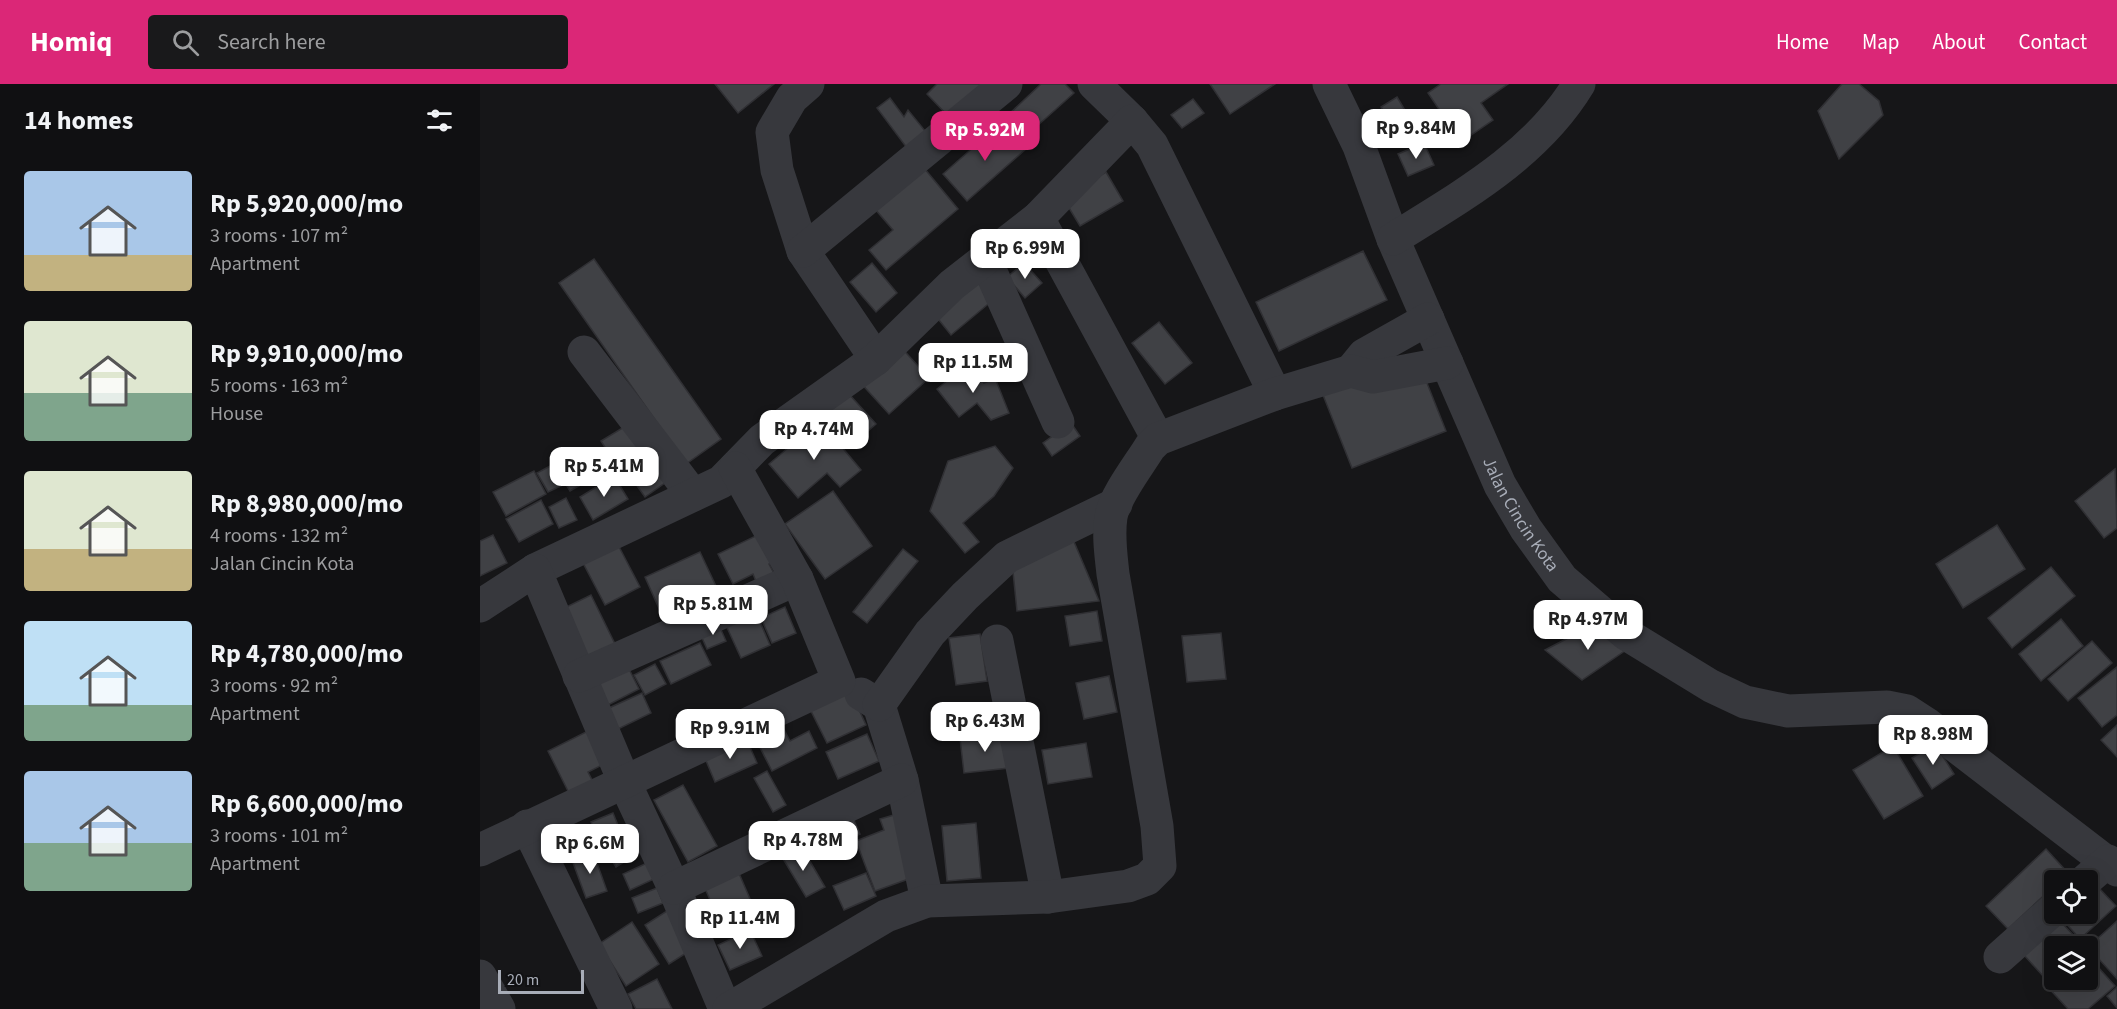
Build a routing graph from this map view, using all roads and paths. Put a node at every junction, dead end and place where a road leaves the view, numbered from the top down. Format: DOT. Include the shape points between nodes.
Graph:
graph roads {
  1 [pos="808,84"];
  2 [pos="1006,84"];
  3 [pos="1094,84"];
  4 [pos="1329,84"];
  5 [pos="1579,84"];
  6 [pos="1132,121"];
  7 [pos="1038,218"];
  8 [pos="1393,239"];
  9 [pos="803,251"];
  10 [pos="986,261"];
  11 [pos="1428,319"];
  12 [pos="584,352"];
  13 [pos="876,359"];
  14 [pos="1448,363"];
  15 [pos="1351,371"];
  16 [pos="1275,394"];
  17 [pos="1058,422"];
  18 [pos="1158,439"];
  19 [pos="735,468"];
  20 [pos="693,495"];
  21 [pos="1116,504"];
  22 [pos="535,570"];
  23 [pos="797,579"];
  24 [pos="480,606"];
  25 [pos="997,641"];
  26 [pos="579,676"];
  27 [pos="839,681"];
  28 [pos="879,705"];
  29 [pos="902,780"];
  30 [pos="624,781"];
  31 [pos="527,826"];
  32 [pos="480,850"];
  33 [pos="2103,870"];
  34 [pos="674,888"];
  35 [pos="1048,897"];
  36 [pos="927,901"];
  37 [pos="2044,918"];
  38 [pos="2000,957"];
  39 [pos="480,976"];
  40 [pos="499,1009"];
  41 [pos="616,1009"];
  42 [pos="727,1009"];
  1 -- 9 [label="street" via="792,98 772,132 777,170"];
  2 -- 9 [label="street"];
  3 -- 6 [label="street"];
  4 -- 8 [label="street, Jalan Cincin Kota" via="1359,146"];
  5 -- 8 [label="street" via="1567,105 1494,175"];
  6 -- 7 [label="street"];
  6 -- 16 [label="street" via="1152,145"];
  7 -- 10 [label="street"];
  7 -- 18 [label="street"];
  8 -- 11 [label="street, Jalan Cincin Kota"];
  9 -- 13 [label="street"];
  10 -- 13 [label="street" via="952,285"];
  10 -- 17 [label="street"];
  11 -- 14 [label="street, Jalan Cincin Kota"];
  11 -- 15 [label="street" via="1364,355"];
  12 -- 20 [label="street"];
  13 -- 19 [label="street" via="762,440"];
  14 -- 15 [label="street" via="1373,377"];
  14 -- 33 [label="street, Jalan Cincin Kota" via="1500,485 1526,530 1562,579 1626,633 1711,686 1745,702 1788,711 1862,707 1907,711"];
  15 -- 16 [label="street"];
  16 -- 18 [label="street"];
  18 -- 21 [label="street"];
  19 -- 20 [label="street" via="721,482"];
  19 -- 23 [label="street"];
  20 -- 22 [label="street"];
  21 -- 28 [label="street" via="1007,557 930,633"];
  21 -- 35 [label="street" via="1109,538 1113,574 1157,826 1160,866 1147,879 1128,886"];
  22 -- 24 [label="street"];
  22 -- 26 [label="street"];
  23 -- 26 [label="street"];
  23 -- 27 [label="street"];
  25 -- 35 [label="street"];
  26 -- 30 [label="street"];
  27 -- 28 [label="street"];
  27 -- 30 [label="street"];
  28 -- 29 [label="street"];
  29 -- 34 [label="street"];
  29 -- 36 [label="street"];
  30 -- 31 [label="street"];
  30 -- 34 [label="street"];
  31 -- 32 [label="street"];
  31 -- 41 [label="street"];
  34 -- 42 [label="street"];
  35 -- 36 [label="street"];
  36 -- 42 [label="street" via="886,916"];
  37 -- 38 [label="street"];
  39 -- 40 [label="street"];
}
